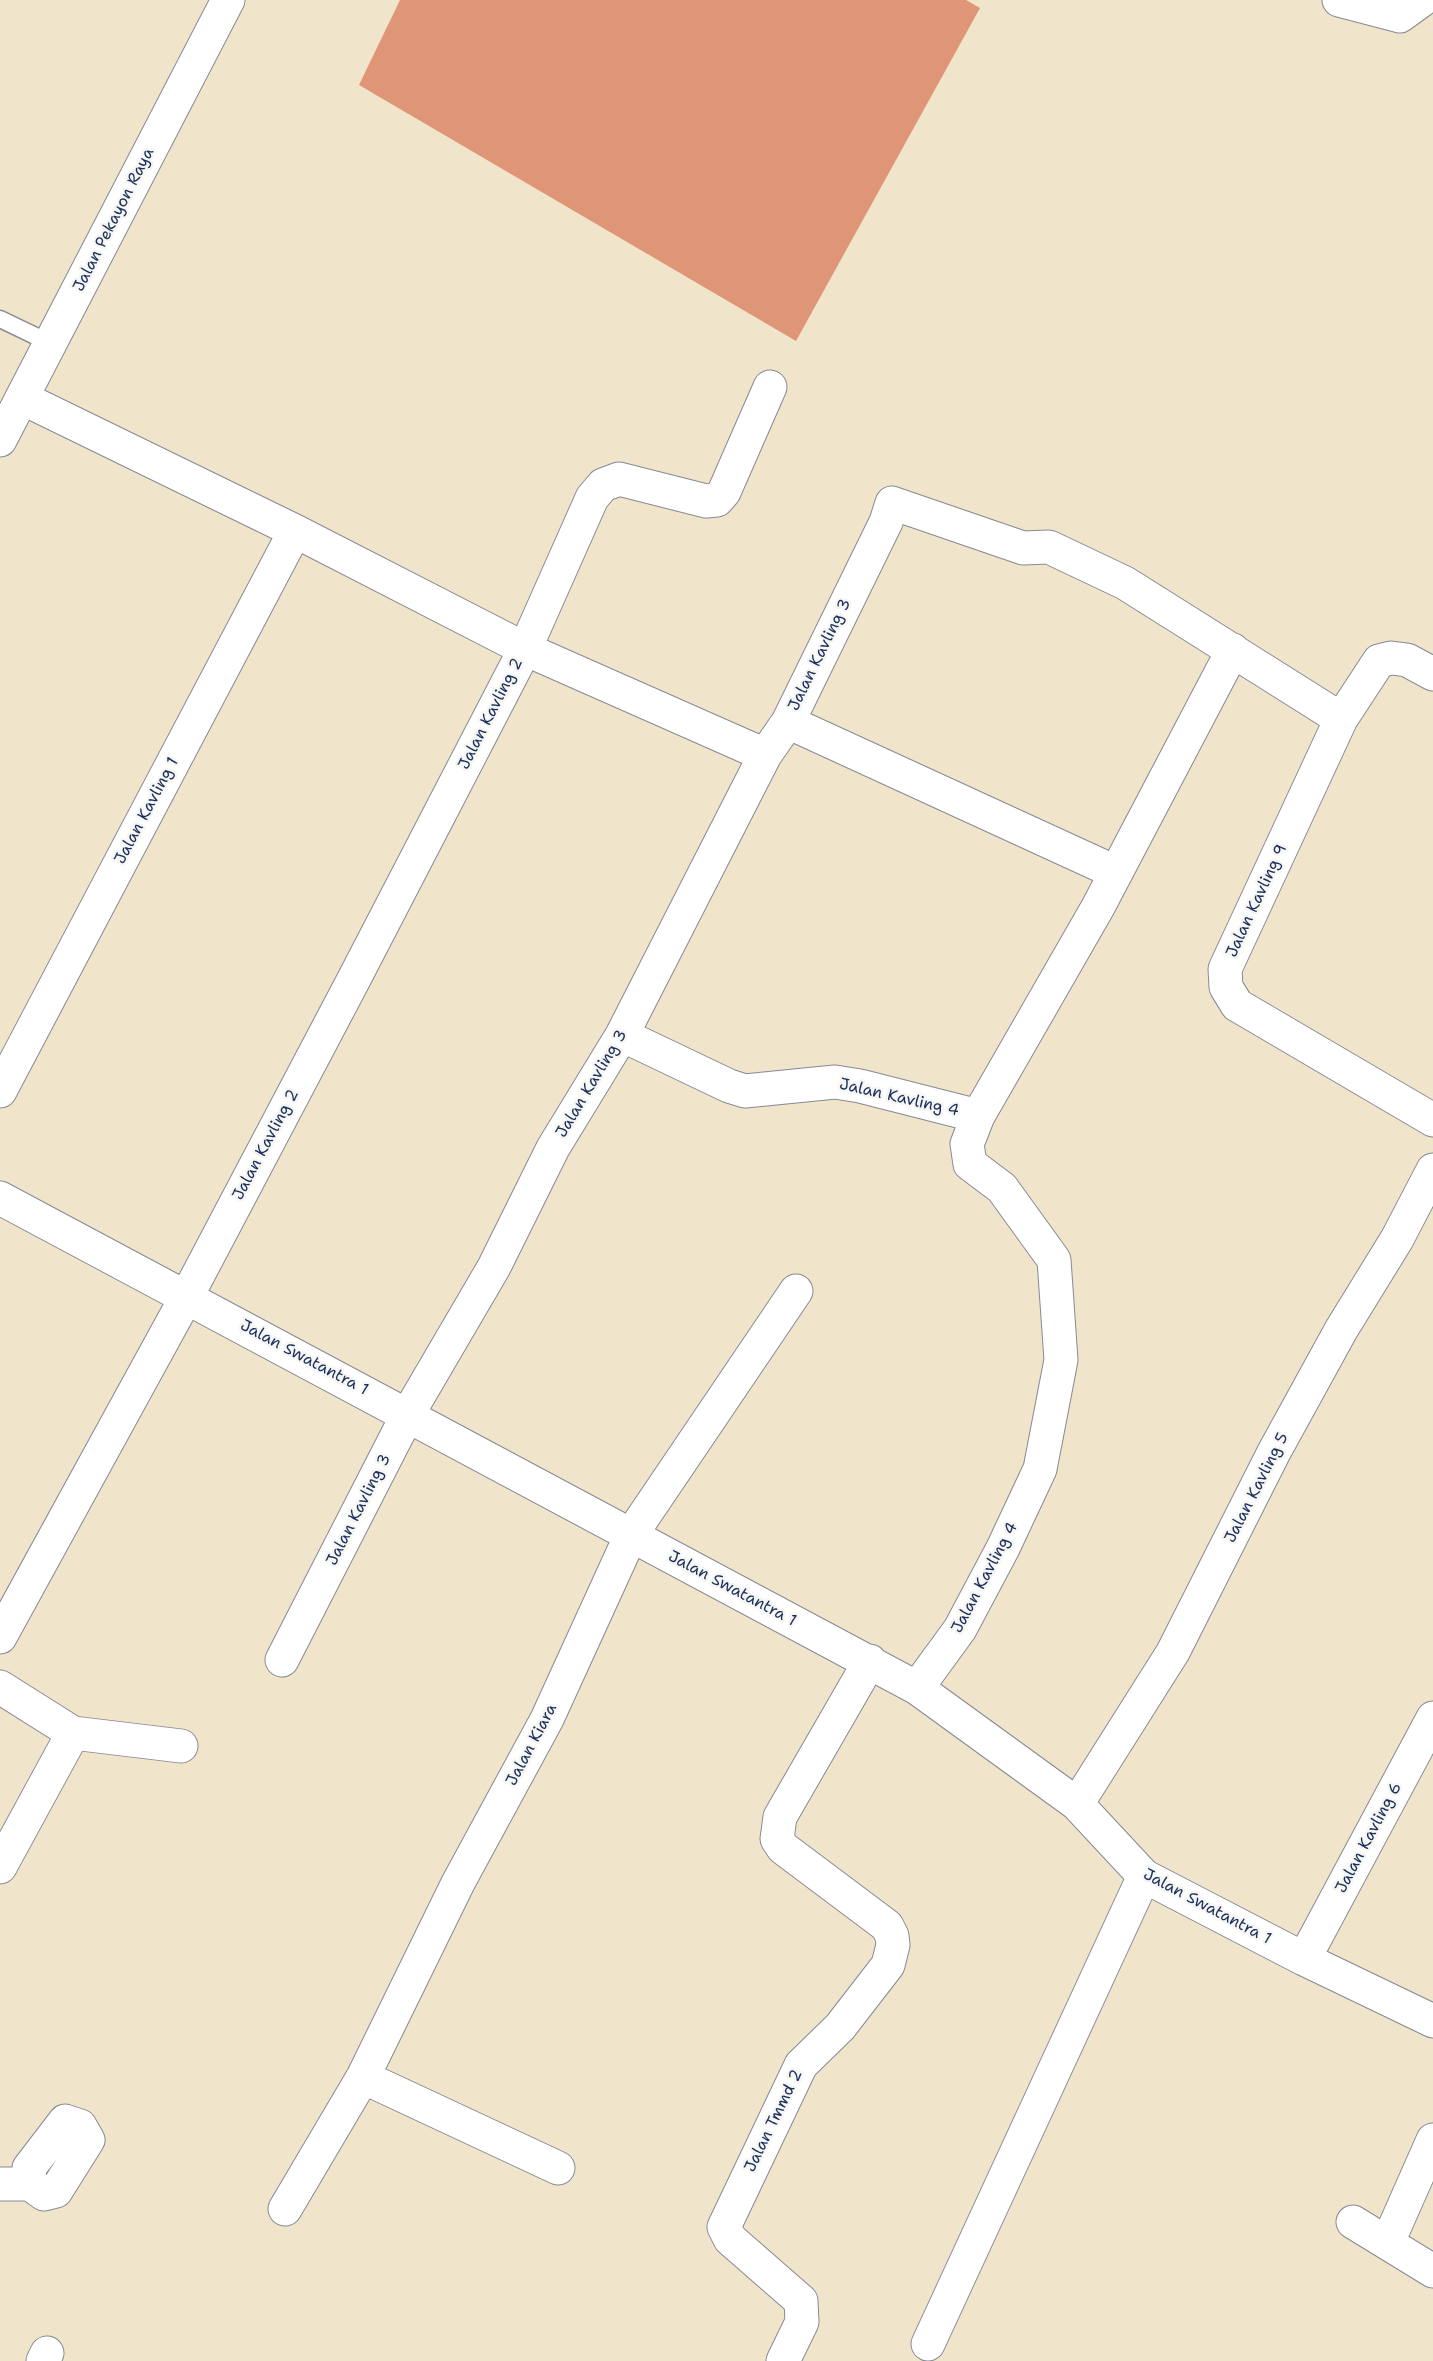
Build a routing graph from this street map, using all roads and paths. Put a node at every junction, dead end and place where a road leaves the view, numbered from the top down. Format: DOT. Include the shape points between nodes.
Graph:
graph roads {
  1 [pos="228,0"];
  2 [pos="1339,0"];
  3 [pos="1422,0"];
  4 [pos="0,319"];
  5 [pos="50,343"];
  6 [pos="770,387"];
  7 [pos="22,398"];
  8 [pos="0,440"];
  9 [pos="295,531"];
  10 [pos="525,649"];
  11 [pos="1233,650"];
  12 [pos="1433,674"];
  13 [pos="1341,719"];
  14 [pos="788,722"];
  15 [pos="765,755"];
  16 [pos="1115,872"];
  17 [pos="622,1035"];
  18 [pos="0,1091"];
  19 [pos="978,1116"];
  20 [pos="1433,1120"];
  21 [pos="1433,1170"];
  22 [pos="0,1198"];
  23 [pos="796,1291"];
  24 [pos="187,1296"];
  25 [pos="408,1414"];
  26 [pos="631,1535"];
  27 [pos="0,1637"];
  28 [pos="282,1660"];
  29 [pos="870,1661"];
  30 [pos="0,1687"];
  31 [pos="917,1688"];
  32 [pos="1433,1718"];
  33 [pos="73,1733"];
  34 [pos="180,1746"];
  35 [pos="1077,1804"];
  36 [pos="0,1867"];
  37 [pos="1144,1876"];
  38 [pos="1305,1959"];
  39 [pos="1433,2021"];
  40 [pos="363,2077"];
  41 [pos="1433,2140"];
  42 [pos="558,2168"];
  43 [pos="285,2209"];
  44 [pos="1353,2222"];
  45 [pos="1388,2242"];
  46 [pos="1433,2271"];
  47 [pos="928,2344"];
  48 [pos="783,2361"];
  1 -- 5 [label="street, Jalan Pekayon Raya"];
  2 -- 3 [label="street" via="1400,16"];
  4 -- 5 [label="lane"];
  5 -- 7 [label="street, Jalan Pekayon Raya"];
  6 -- 10 [label="street, Jalan Kavling 2" via="717,500 706,501 619,479 603,484 592,498"];
  7 -- 8 [label="street, Jalan Pekayon Raya"];
  7 -- 9 [label="street"];
  9 -- 10 [label="street"];
  9 -- 18 [label="street, Jalan Kavling 1"];
  10 -- 15 [label="street"];
  10 -- 24 [label="street, Jalan Kavling 2"];
  11 -- 13 [label="street"];
  11 -- 14 [label="street, Jalan Kavling 3" via="1125,583 1049,547 1023,548 892,503"];
  11 -- 16 [label="street"];
  12 -- 13 [label="street, Jalan Kavling 9" via="1407,660 1379,661"];
  13 -- 20 [label="street, Jalan Kavling 9" via="1225,969 1226,987 1237,1005"];
  14 -- 15 [label="street, Jalan Kavling 3"];
  14 -- 16 [label="street"];
  15 -- 17 [label="street, Jalan Kavling 3"];
  16 -- 19 [label="street"];
  17 -- 19 [label="street, Jalan Kavling 4" via="745,1091 835,1082"];
  17 -- 25 [label="street, Jalan Kavling 3" via="553,1148 494,1267"];
  19 -- 31 [label="street, Jalan Kavling 4" via="967,1144 970,1164 1002,1188 1054,1260 1061,1360 1040,1469 960,1629"];
  21 -- 35 [label="street, Jalan Kavling 5" via="1285,1432 1173,1652"];
  22 -- 24 [label="street, Jalan Swatantra 1"];
  23 -- 26 [label="street, Jalan Kiara"];
  24 -- 25 [label="street, Jalan Swatantra 1"];
  24 -- 27 [label="street, Jalan Kavling 2"];
  25 -- 26 [label="street, Jalan Swatantra 1"];
  25 -- 28 [label="street, Jalan Kavling 3"];
  26 -- 29 [label="street, Jalan Swatantra 1"];
  26 -- 40 [label="street, Jalan Kiara" via="547,1719 458,1883"];
  29 -- 31 [label="street, Jalan Swatantra 1"];
  29 -- 48 [label="street, Jalan Tmmd 2" via="780,1817 777,1839 783,1848 887,1926 892,1936 891,1955 888,1965 840,2027 801,2065 724,2227 730,2239 801,2301 802,2322"];
  30 -- 33 [label="street"];
  31 -- 35 [label="street, Jalan Swatantra 1"];
  32 -- 38 [label="street, Jalan Kavling 6"];
  33 -- 34 [label="street"];
  33 -- 36 [label="street"];
  35 -- 37 [label="street, Jalan Swatantra 1"];
  37 -- 38 [label="street, Jalan Swatantra 1"];
  37 -- 47 [label="street"];
  38 -- 39 [label="street, Jalan Swatantra 1"];
  40 -- 42 [label="street"];
  40 -- 43 [label="street, Jalan Kiara"];
  41 -- 45 [label="street"];
  44 -- 45 [label="street"];
  45 -- 46 [label="street"];
}
